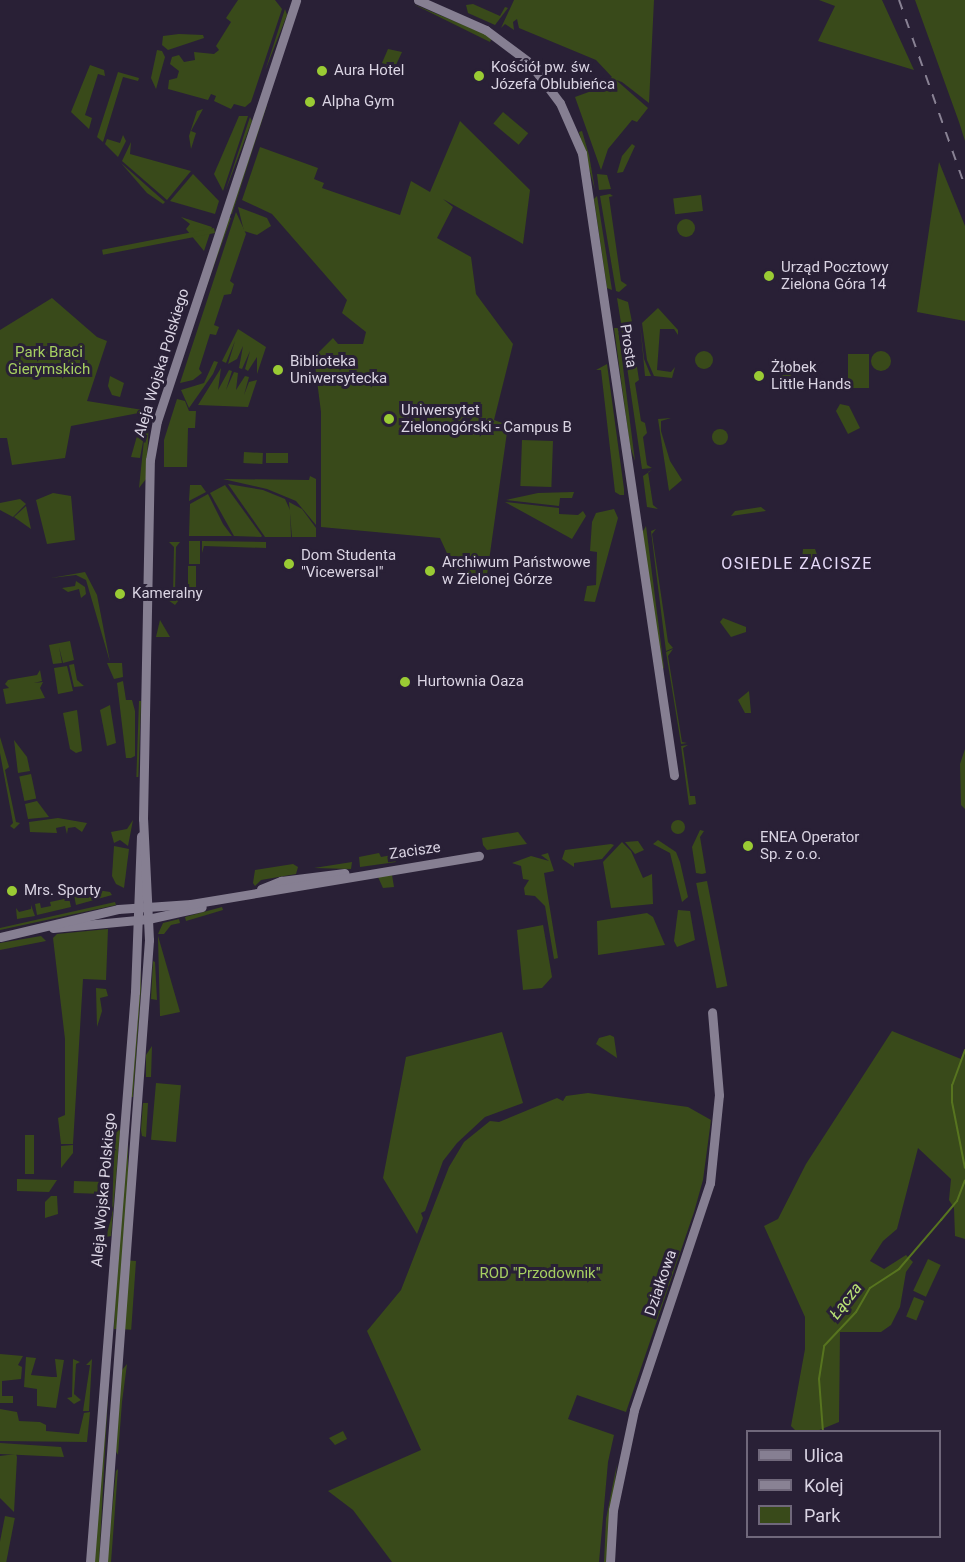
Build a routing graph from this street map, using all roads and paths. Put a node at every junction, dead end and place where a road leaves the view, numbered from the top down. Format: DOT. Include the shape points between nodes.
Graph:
graph roads {
  1 [pos="296,0"];
  2 [pos="418,0"];
  3 [pos="675,775"];
  4 [pos="143,821"];
  5 [pos="479,856"];
  6 [pos="227,898"];
  7 [pos="137,908"];
  8 [pos="148,908"];
  9 [pos="148,919"];
  10 [pos="137,920"];
  11 [pos="45,929"];
  12 [pos="0,937"];
  13 [pos="712,1012"];
  14 [pos="90,1562"];
  15 [pos="103,1562"];
  16 [pos="610,1562"];
  1 -- 4 [label="main road, Aleja Wojska Polskiego" via="154,431 148,494"];
  2 -- 3 [label="main road, Prosta" via="486,30 529,62 560,103 582,153"];
  4 -- 7 [label="main road, Aleja Wojska Polskiego"];
  4 -- 8 [label="main road, Aleja Wojska Polskiego"];
  5 -- 6 [label="main road, Zacisze"];
  6 -- 8 [label="main road, Zacisze"];
  6 -- 9 [label="main road, Zacisze"];
  7 -- 8 [label="main road, Zacisze"];
  7 -- 10 [label="main road, Aleja Wojska Polskiego"];
  7 -- 11 [label="main road, Zacisze" via="118,909"];
  8 -- 9 [label="main road, Aleja Wojska Polskiego"];
  9 -- 10 [label="main road, Zacisze"];
  9 -- 15 [label="main road, Aleja Wojska Polskiego"];
  10 -- 11 [label="main road, Zacisze"];
  10 -- 14 [label="main road, Aleja Wojska Polskiego"];
  11 -- 12 [label="main road"];
  13 -- 16 [label="main road, Działkowa" via="719,1095 710,1183 634,1410 613,1510"];
}
